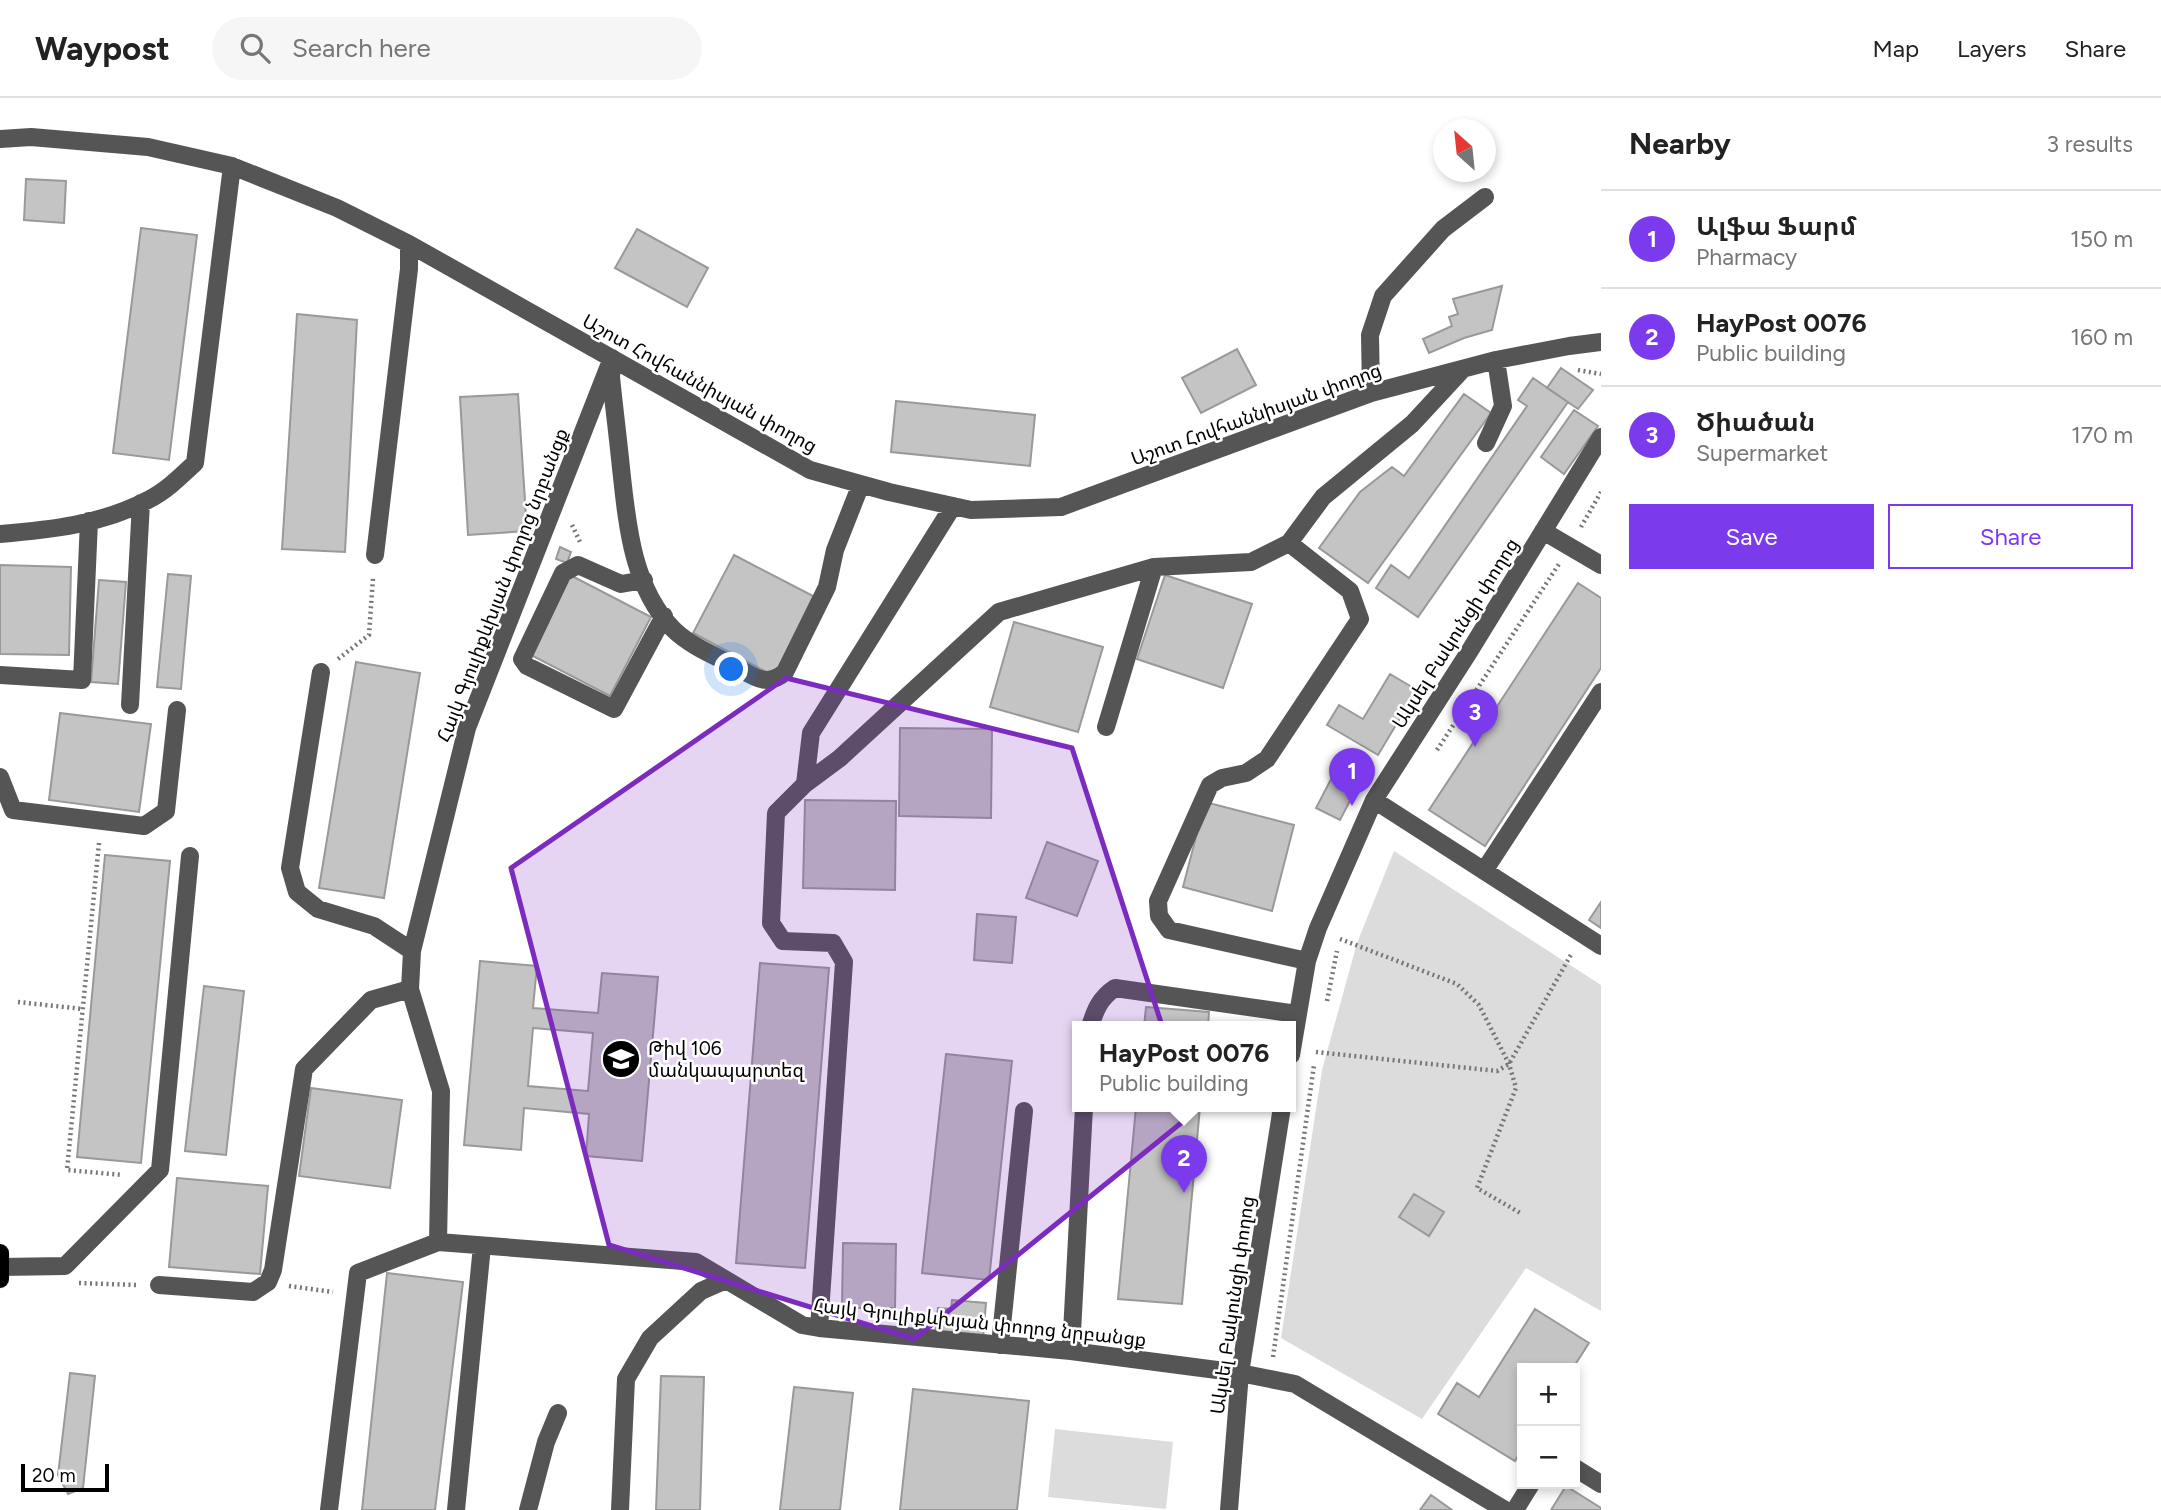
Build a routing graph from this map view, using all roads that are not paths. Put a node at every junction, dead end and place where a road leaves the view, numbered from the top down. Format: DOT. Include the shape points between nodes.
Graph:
graph roads {
  1 [pos="0,139"];
  2 [pos="232,166"];
  3 [pos="1485,197"];
  4 [pos="409,244"];
  5 [pos="1601,342"];
  6 [pos="612,358"];
  7 [pos="1496,360"];
  8 [pos="1463,369"];
  9 [pos="1371,393"];
  10 [pos="1601,437"];
  11 [pos="1486,443"];
  12 [pos="862,484"];
  13 [pos="141,503"];
  14 [pos="953,506"];
  15 [pos="89,521"];
  16 [pos="1543,531"];
  17 [pos="0,534"];
  18 [pos="1289,543"];
  19 [pos="375,555"];
  20 [pos="1601,565"];
  21 [pos="1154,568"];
  22 [pos="644,580"];
  23 [pos="664,616"];
  24 [pos="321,672"];
  25 [pos="0,676"];
  26 [pos="1601,692"];
  27 [pos="130,705"];
  28 [pos="177,710"];
  29 [pos="1106,727"];
  30 [pos="0,777"];
  31 [pos="805,784"];
  32 [pos="1374,800"];
  33 [pos="191,856"];
  34 [pos="1484,871"];
  35 [pos="1601,946"];
  36 [pos="412,951"];
  37 [pos="1307,961"];
  38 [pos="410,989"];
  39 [pos="1297,1014"];
  40 [pos="1092,1021"];
  41 [pos="1296,1021"];
  42 [pos="1024,1111"];
  43 [pos="1084,1112"];
  44 [pos="1281,1112"];
  45 [pos="438,1242"];
  46 [pos="482,1246"];
  47 [pos="0,1266"];
  48 [pos="726,1280"];
  49 [pos="159,1285"];
  50 [pos="819,1328"];
  51 [pos="1000,1345"];
  52 [pos="1071,1351"];
  53 [pos="1240,1373"];
  54 [pos="558,1413"];
  55 [pos="1580,1471"];
  56 [pos="1601,1484"];
  57 [pos="1528,1489"];
  58 [pos="329,1510"];
  59 [pos="456,1510"];
  60 [pos="528,1510"];
  61 [pos="620,1510"];
  62 [pos="1228,1510"];
  63 [pos="1505,1510"];
  64 [pos="1515,1510"];
  1 -- 2 [label="street, Աշոտ Հովհաննիսյան փողոց" via="31,137 148,147"];
  2 -- 4 [label="street, Աշոտ Հովհաննիսյան փողոց" via="337,208"];
  2 -- 13 [label="street" via="195,463 173,484"];
  3 -- 9 [label="street" via="1443,229 1383,296 1370,335"];
  4 -- 6 [label="street, Աշոտ Հովհաննիսյան փողոց"];
  4 -- 19 [label="street"];
  5 -- 7 [label="street, Աշոտ Հովհաննիսյան փողոց"];
  6 -- 12 [label="street, Աշոտ Հովհաննիսյան փողոց" via="810,470"];
  6 -- 22 [label="street" via="627,525"];
  6 -- 36 [label="street, Հայկ Գյուլիքևխյան փողոց նրբանցք" via="467,728"];
  7 -- 8 [label="street, Աշոտ Հովհաննիսյան փողոց"];
  7 -- 11 [label="street" via="1503,406"];
  8 -- 9 [label="street, Աշոտ Հովհաննիսյան փողոց"];
  8 -- 18 [label="street" via="1412,424 1323,497"];
  9 -- 14 [label="street, Աշոտ Հովհաննիսյան փողոց" via="1061,507 971,510"];
  10 -- 16 [label="street, Ակսել Բակունցի փողոց"];
  12 -- 14 [label="street, Աշոտ Հովհաննիսյան փողոց"];
  12 -- 23 [label="street" via="835,550 827,587 785,672 776,680 764,681 703,650"];
  13 -- 15 [label="street"];
  13 -- 27 [label="street"];
  14 -- 31 [label="street" via="811,733"];
  15 -- 17 [label="street"];
  15 -- 25 [label="street" via="82,680"];
  16 -- 20 [label="street"];
  16 -- 32 [label="street, Ակսել Բակունցի փողոց"];
  18 -- 21 [label="street" via="1251,562"];
  18 -- 37 [label="street" via="1349,591 1360,620 1266,759 1246,773 1210,785 1158,901 1159,916 1169,930"];
  21 -- 29 [label="street"];
  21 -- 31 [label="street" via="999,612 840,758"];
  22 -- 23 [label="street"];
  22 -- 23 [label="street" via="621,584 578,565 563,573 522,659 527,666 614,709"];
  24 -- 36 [label="street" via="289,868 297,892 318,909 373,926"];
  26 -- 34 [label="street"];
  28 -- 30 [label="street" via="166,811 144,826 13,810"];
  31 -- 50 [label="street" via="776,813 771,923 783,941 833,943 844,962"];
  32 -- 34 [label="street"];
  32 -- 37 [label="street, Ակսել Բակունցի փողոց"];
  33 -- 47 [label="street" via="160,1170 65,1266"];
  34 -- 35 [label="street"];
  36 -- 38 [label="street, Հայկ Գյուլիքևխյան փողոց նրբանցք"];
  37 -- 39 [label="street, Ակսել Բակունցի փողոց"];
  38 -- 45 [label="street, Հայկ Գյուլիքևխյան փողոց նրբանցք" via="441,1091"];
  38 -- 49 [label="street" via="370,1000 304,1069 268,1282 253,1292"];
  39 -- 40 [label="street" via="1115,988 1097,1006"];
  39 -- 41 [label="street, Ակսել Բակունցի փողոց"];
  42 -- 51 [label="street"];
  43 -- 52 [label="street"];
  44 -- 53 [label="street, Ակսել Բակունցի փողոց"];
  45 -- 46 [label="street, Հայկ Գյուլիքևխյան փողոց նրբանցք"];
  45 -- 58 [label="street, Հայկ Գյուլիքևխյան փողոց նրբանցք" via="358,1273"];
  46 -- 48 [label="street, Հայկ Գյուլիքևխյան փողոց նրբանցք" via="696,1262"];
  46 -- 59 [label="street"];
  48 -- 50 [label="street, Հայկ Գյուլիքևխյան փողոց նրբանցք" via="802,1325"];
  48 -- 61 [label="street" via="701,1291 650,1338 626,1379"];
  50 -- 51 [label="street, Հայկ Գյուլիքևխյան փողոց նրբանցք"];
  51 -- 52 [label="street, Հայկ Գյուլիքևխյան փողոց նրբանցք"];
  52 -- 53 [label="street, Հայկ Գյուլիքևխյան փողոց նրբանցք"];
  53 -- 62 [label="street, Ակսել Բակունցի փողոց"];
  53 -- 63 [label="street, Հայկ Գյուլիքևխյան փողոց նրբանցք" via="1295,1384"];
  54 -- 60 [label="street"];
  55 -- 56 [label="street"];
  57 -- 64 [label="street"];
}
